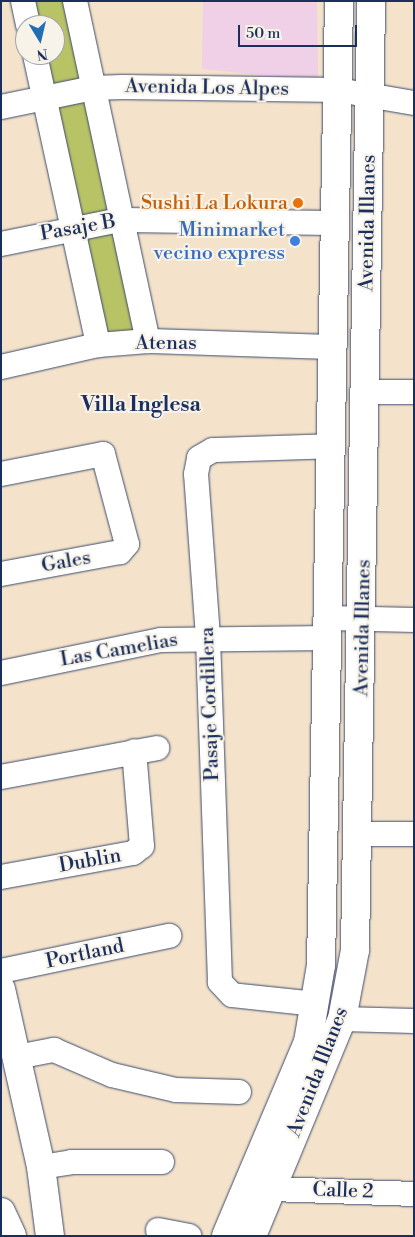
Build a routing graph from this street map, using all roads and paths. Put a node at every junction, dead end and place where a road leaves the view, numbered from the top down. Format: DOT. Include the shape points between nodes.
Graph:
graph roads {
  1 [pos="23,1"];
  2 [pos="75,1"];
  3 [pos="339,1"];
  4 [pos="371,1"];
  5 [pos="26,15"];
  6 [pos="38,65"];
  7 [pos="93,88"];
  8 [pos="338,90"];
  9 [pos="370,95"];
  10 [pos="45,97"];
  11 [pos="414,103"];
  12 [pos="1,107"];
  13 [pos="120,220"];
  14 [pos="336,223"];
  15 [pos="75,227"];
  16 [pos="1,244"];
  17 [pos="148,341"];
  18 [pos="98,345"];
  19 [pos="333,348"];
  20 [pos="1,367"];
  21 [pos="366,392"];
  22 [pos="414,392"];
  23 [pos="332,446"];
  24 [pos="1,474"];
  25 [pos="1,574"];
  26 [pos="364,619"];
  27 [pos="414,620"];
  28 [pos="328,628"];
  29 [pos="208,637"];
  30 [pos="1,673"];
  31 [pos="158,748"];
  32 [pos="134,751"];
  33 [pos="1,777"];
  34 [pos="359,834"];
  35 [pos="414,834"];
  36 [pos="1,877"];
  37 [pos="169,936"];
  38 [pos="1,971"];
  39 [pos="1,989"];
  40 [pos="316,1004"];
  41 [pos="342,1019"];
  42 [pos="414,1021"];
  43 [pos="17,1057"];
  44 [pos="239,1092"];
  45 [pos="162,1162"];
  46 [pos="41,1167"];
  47 [pos="272,1189"];
  48 [pos="414,1194"];
  49 [pos="1,1212"];
  50 [pos="158,1230"];
  51 [pos="12,1236"];
  52 [pos="50,1236"];
  53 [pos="189,1236"];
  54 [pos="226,1236"];
  55 [pos="252,1236"];
  1 -- 5 [label="street"];
  2 -- 7 [label="street"];
  3 -- 8 [label="main road, Avenida Illanes"];
  4 -- 9 [label="main road, Avenida Illanes"];
  6 -- 10 [label="street"];
  7 -- 8 [label="street, Avenida Los Alpes"];
  7 -- 10 [label="street, Avenida Los Alpes"];
  7 -- 13 [label="street"];
  8 -- 9 [label="street, Avenida Los Alpes"];
  8 -- 14 [label="main road, Avenida Illanes"];
  9 -- 11 [label="street, Avenida Los Alpes"];
  9 -- 21 [label="main road, Avenida Illanes"];
  10 -- 12 [label="street, Avenida Los Alpes"];
  10 -- 15 [label="street"];
  13 -- 14 [label="street, Pasaje B"];
  13 -- 15 [label="street, Pasaje B"];
  13 -- 17 [label="street"];
  14 -- 19 [label="main road, Avenida Illanes"];
  15 -- 16 [label="street, Pasaje B"];
  15 -- 18 [label="street"];
  17 -- 18 [label="street, Atenas"];
  17 -- 19 [label="street, Atenas"];
  18 -- 20 [label="street, Atenas"];
  19 -- 23 [label="main road, Avenida Illanes"];
  21 -- 22 [label="street"];
  21 -- 26 [label="main road, Avenida Illanes"];
  23 -- 28 [label="main road, Avenida Illanes"];
  23 -- 29 [label="street, Pasaje Cordillera" via="214,450 199,458 196,474"];
  24 -- 25 [label="street, Gales" via="103,454 127,544 120,552"];
  26 -- 27 [label="street, Las Camelias"];
  26 -- 28 [label="street, Las Camelias"];
  26 -- 34 [label="main road, Avenida Illanes"];
  28 -- 29 [label="street, Las Camelias"];
  28 -- 40 [label="main road, Avenida Illanes"];
  29 -- 30 [label="street, Las Camelias" via="161,640"];
  29 -- 40 [label="street, Pasaje Cordillera" via="220,982 232,995"];
  31 -- 32 [label="street"];
  32 -- 33 [label="street"];
  32 -- 36 [label="street, Dublin" via="142,846 133,853"];
  34 -- 35 [label="street"];
  34 -- 41 [label="main road, Avenida Illanes" via="355,950"];
  37 -- 38 [label="street, Portland"];
  39 -- 43 [label="main road"];
  40 -- 54 [label="main road, Avenida Illanes" via="301,1059"];
  41 -- 42 [label="street"];
  41 -- 47 [label="main road, Avenida Illanes"];
  43 -- 44 [label="street" via="54,1050 112,1075 176,1090"];
  43 -- 46 [label="main road"];
  45 -- 46 [label="street" via="71,1162"];
  46 -- 52 [label="main road"];
  47 -- 48 [label="street, Calle 2"];
  47 -- 55 [label="main road, Avenida Illanes"];
  49 -- 51 [label="main road"];
  50 -- 53 [label="street"];
}
